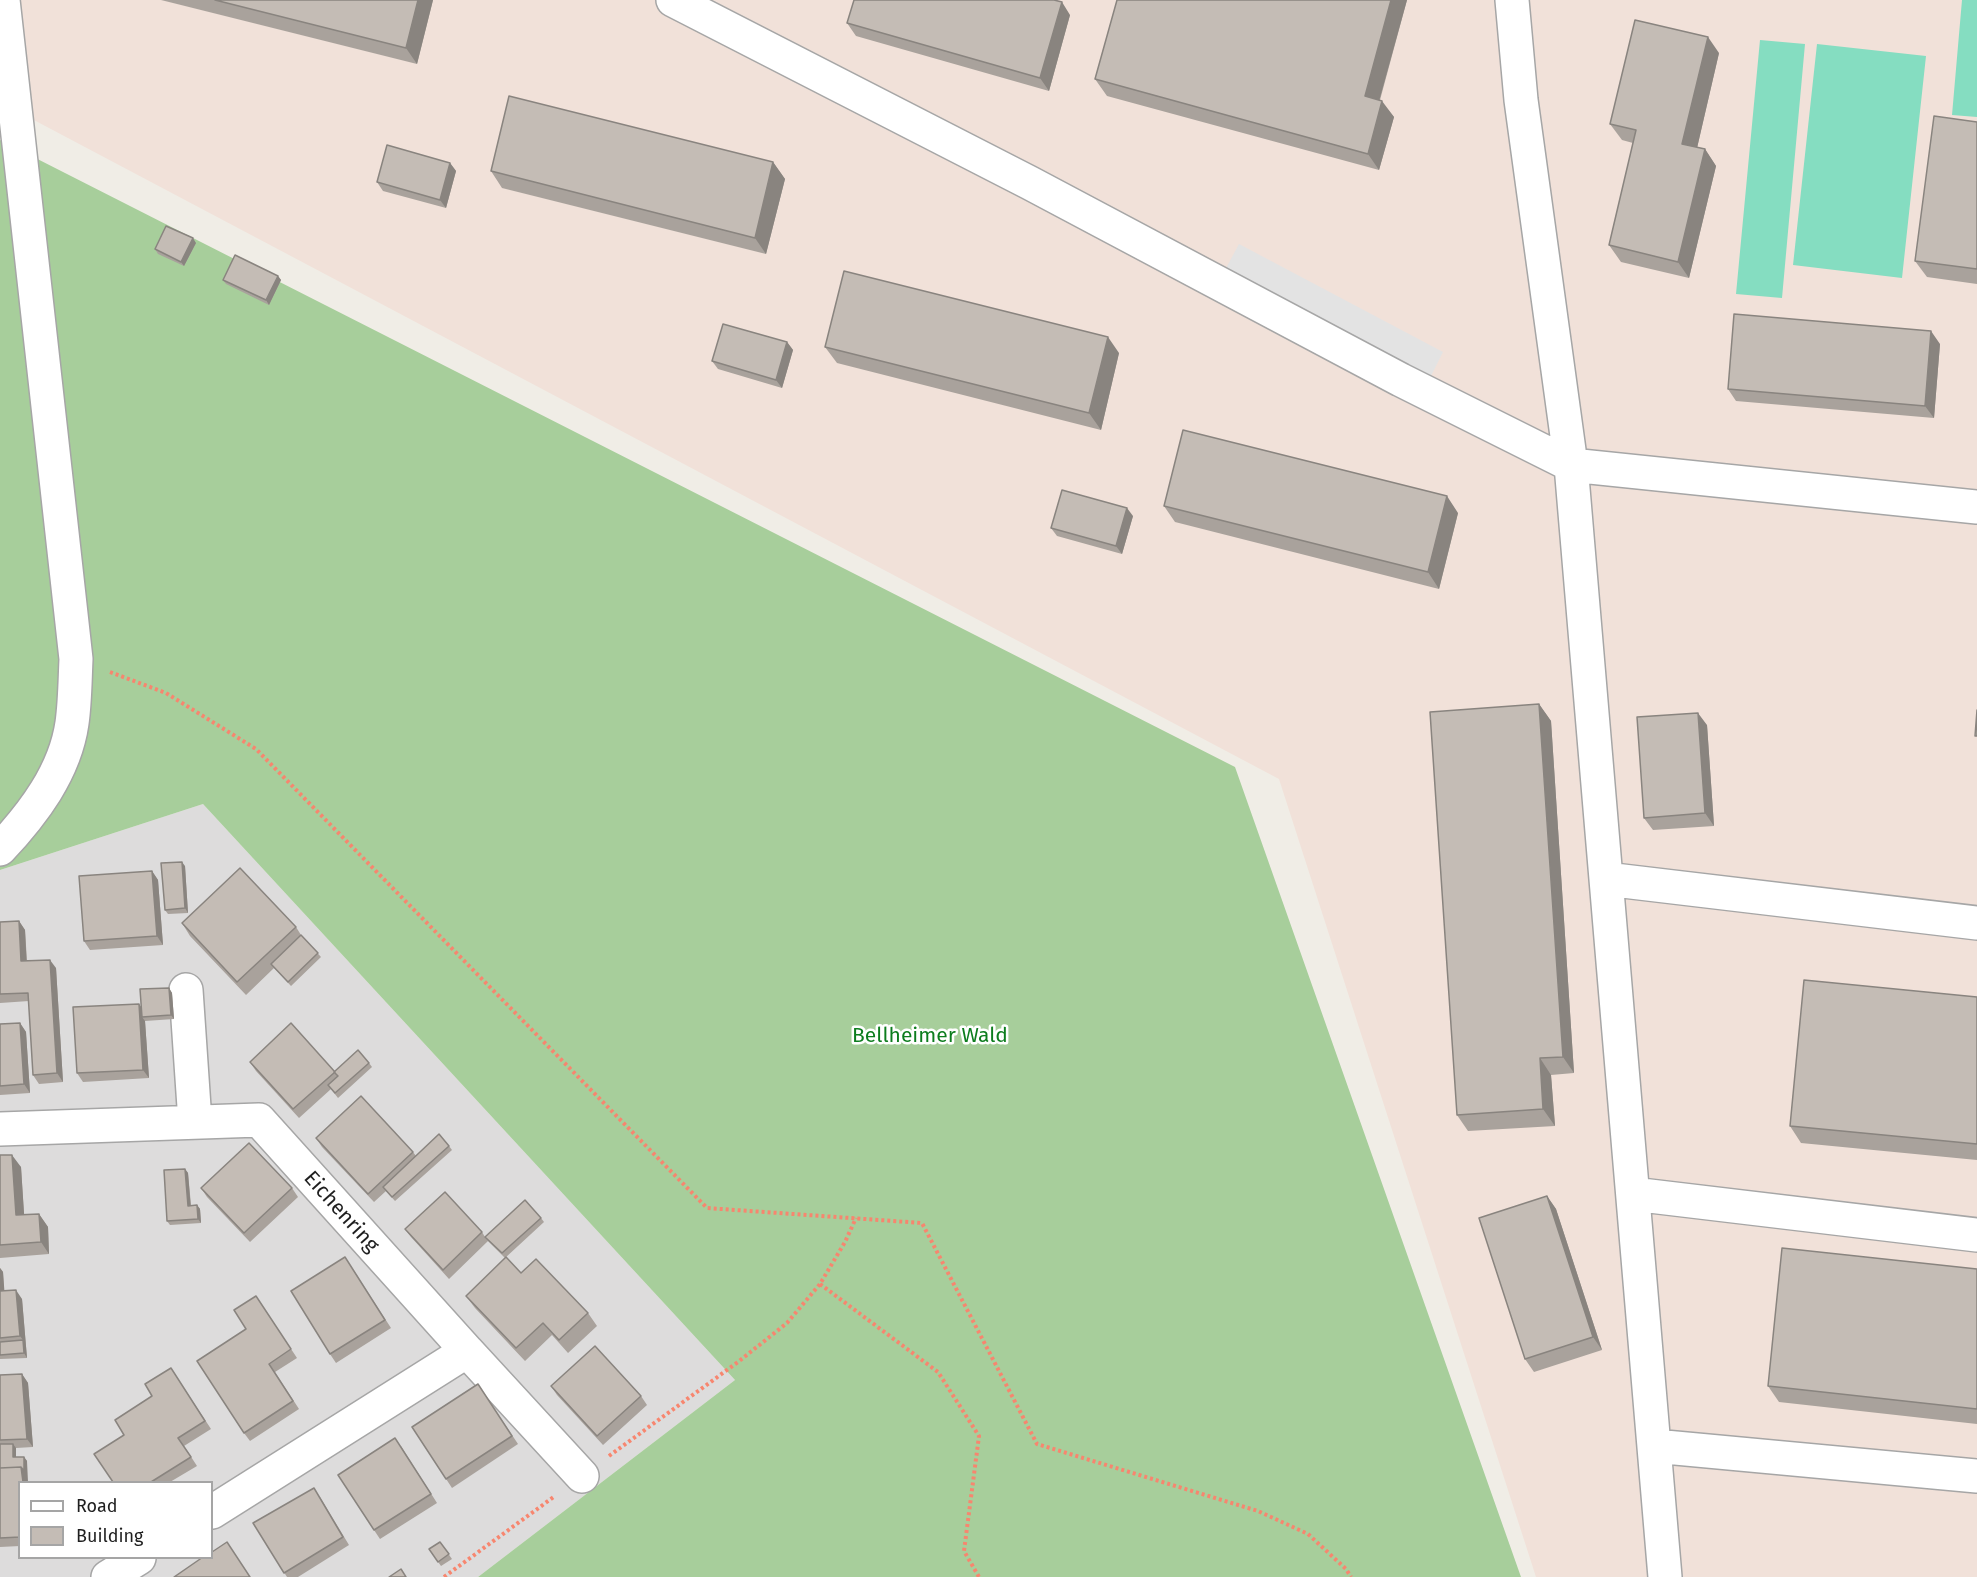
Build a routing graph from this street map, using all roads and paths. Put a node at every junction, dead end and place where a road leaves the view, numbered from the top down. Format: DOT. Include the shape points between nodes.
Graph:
graph roads {
  1 [pos="3,0"];
  2 [pos="674,0"];
  3 [pos="1512,0"];
  4 [pos="1571,465"];
  5 [pos="1977,507"];
  6 [pos="76,659"];
  7 [pos="0,849"];
  8 [pos="1606,879"];
  9 [pos="1977,923"];
  10 [pos="186,990"];
  11 [pos="195,1122"];
  12 [pos="0,1130"];
  13 [pos="1633,1194"];
  14 [pos="856,1218"];
  15 [pos="1977,1235"];
  16 [pos="820,1284"];
  17 [pos="467,1351"];
  18 [pos="1654,1446"];
  19 [pos="582,1476"];
  20 [pos="1977,1476"];
  21 [pos="213,1511"];
  22 [pos="136,1559"];
  23 [pos="108,1577"];
  24 [pos="444,1577"];
  25 [pos="979,1577"];
  26 [pos="1351,1577"];
  27 [pos="1665,1577"];
  1 -- 6 [label="street"];
  2 -- 4 [label="street"];
  3 -- 4 [label="street" via="1521,100"];
  4 -- 5 [label="street"];
  4 -- 8 [label="street"];
  6 -- 7 [label="street" via="72,724 65,753 53,779"];
  6 -- 14 [label="path" via="166,693 256,749 707,1208"];
  8 -- 9 [label="street"];
  8 -- 13 [label="street"];
  10 -- 11 [label="street"];
  11 -- 12 [label="street, Eichenring"];
  11 -- 17 [label="street, Eichenring" via="259,1120"];
  13 -- 15 [label="street"];
  13 -- 18 [label="street"];
  14 -- 16 [label="path"];
  14 -- 26 [label="path" via="922,1223 1037,1444 1258,1511 1308,1534"];
  16 -- 19 [label="path" via="771,1336"];
  16 -- 25 [label="path" via="938,1372 979,1436 964,1551"];
  17 -- 19 [label="street, Eichenring"];
  17 -- 21 [label="street"];
  18 -- 20 [label="street"];
  18 -- 27 [label="street"];
  19 -- 24 [label="path"];
  22 -- 23 [label="street"];
}
